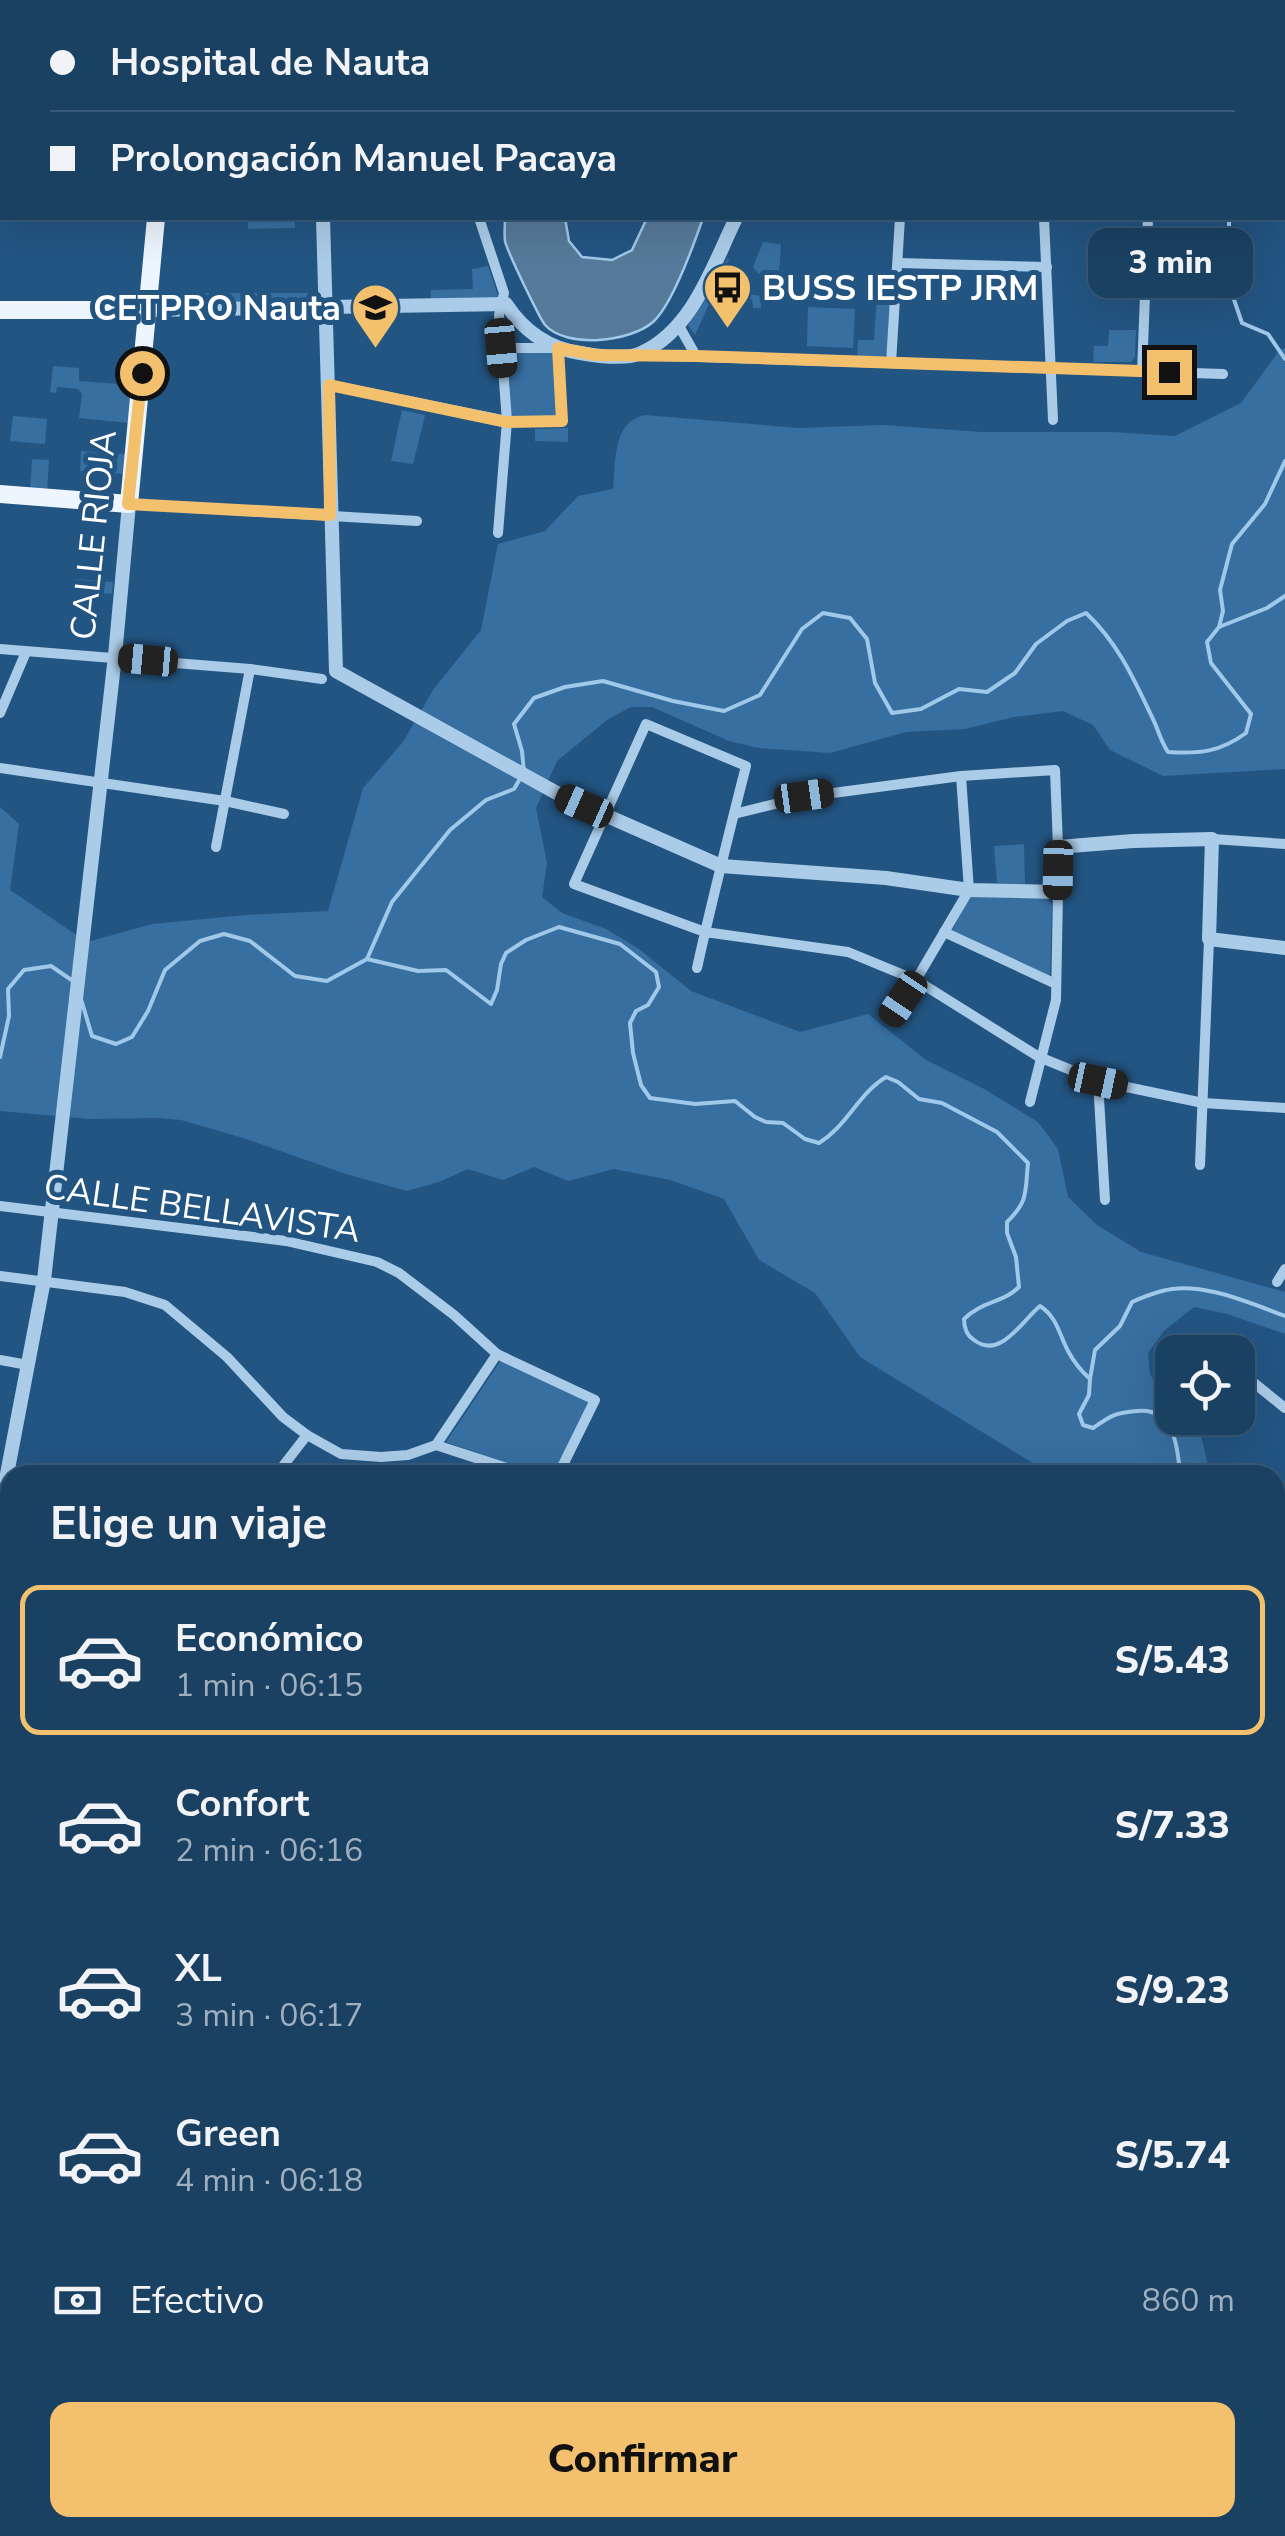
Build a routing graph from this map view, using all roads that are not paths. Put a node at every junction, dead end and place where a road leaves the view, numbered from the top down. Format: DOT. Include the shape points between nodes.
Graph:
graph roads {
  1 [pos="156,220"];
  2 [pos="323,220"];
  3 [pos="481,220"];
  4 [pos="735,220"];
  5 [pos="900,220"];
  6 [pos="1044,220"];
  7 [pos="1148,220"];
  8 [pos="898,263"];
  9 [pos="1047,267"];
  10 [pos="503,304"];
  11 [pos="325,308"];
  12 [pos="0,310"];
  13 [pos="148,310"];
  14 [pos="679,326"];
  15 [pos="501,348"];
  16 [pos="558,348"];
  17 [pos="638,355"];
  18 [pos="696,356"];
  19 [pos="891,363"];
  20 [pos="1052,368"];
  21 [pos="1142,372"];
  22 [pos="1224,374"];
  23 [pos="329,385"];
  24 [pos="1053,420"];
  25 [pos="506,422"];
  26 [pos="0,494"];
  27 [pos="128,504"];
  28 [pos="330,515"];
  29 [pos="417,521"];
  30 [pos="498,532"];
  31 [pos="0,648"];
  32 [pos="26,652"];
  33 [pos="114,656"];
  34 [pos="250,669"];
  35 [pos="322,680"];
  36 [pos="0,714"];
  37 [pos="0,768"];
  38 [pos="961,776"];
  39 [pos="99,781"];
  40 [pos="225,801"];
  41 [pos="284,814"];
  42 [pos="734,814"];
  43 [pos="604,815"];
  44 [pos="1212,839"];
  45 [pos="1285,844"];
  46 [pos="216,846"];
  47 [pos="1058,848"];
  48 [pos="721,866"];
  49 [pos="969,890"];
  50 [pos="1058,892"];
  51 [pos="705,932"];
  52 [pos="944,932"];
  53 [pos="1209,939"];
  54 [pos="1285,948"];
  55 [pos="698,968"];
  56 [pos="916,980"];
  57 [pos="1056,984"];
  58 [pos="890,1017"];
  59 [pos="1040,1057"];
  60 [pos="1098,1081"];
  61 [pos="1030,1102"];
  62 [pos="1203,1103"];
  63 [pos="1285,1108"];
  64 [pos="1200,1166"];
  65 [pos="1105,1200"];
  66 [pos="0,1206"];
  67 [pos="51,1212"];
  68 [pos="1285,1269"];
  69 [pos="0,1276"];
  70 [pos="44,1280"];
  71 [pos="1277,1282"];
  72 [pos="497,1354"];
  73 [pos="0,1360"];
  74 [pos="28,1366"];
  75 [pos="1255,1384"];
  76 [pos="1285,1408"];
  77 [pos="306,1436"];
  78 [pos="436,1446"];
  79 [pos="9,1465"];
  80 [pos="284,1465"];
  81 [pos="496,1465"];
  82 [pos="563,1465"];
  1 -- 13 [label="main road, CALLE RIOJA"];
  2 -- 11 [label="street"];
  3 -- 10 [label="street"];
  4 -- 14 [label="street"];
  5 -- 8 [label="street"];
  6 -- 9 [label="street"];
  7 -- 21 [label="street"];
  8 -- 9 [label="street"];
  8 -- 19 [label="street"];
  9 -- 20 [label="street"];
  10 -- 11 [label="street"];
  10 -- 15 [label="street"];
  10 -- 16 [label="street"];
  11 -- 13 [label="street"];
  11 -- 23 [label="street"];
  12 -- 13 [label="main road"];
  13 -- 27 [label="main road, CALLE RIOJA"];
  14 -- 17 [label="street"];
  14 -- 18 [label="street"];
  15 -- 16 [label="street"];
  15 -- 25 [label="street"];
  16 -- 17 [label="street"];
  16 -- 25 [label="street" via="562,421"];
  17 -- 18 [label="street"];
  18 -- 19 [label="street"];
  19 -- 20 [label="street"];
  20 -- 21 [label="street"];
  20 -- 24 [label="street"];
  21 -- 22 [label="street"];
  23 -- 25 [label="street"];
  23 -- 28 [label="street"];
  25 -- 30 [label="street"];
  26 -- 27 [label="main road"];
  27 -- 28 [label="street"];
  27 -- 33 [label="street, CALLE RIOJA"];
  28 -- 29 [label="street"];
  28 -- 43 [label="street" via="336,671"];
  31 -- 32 [label="street"];
  32 -- 33 [label="street"];
  32 -- 36 [label="street"];
  33 -- 34 [label="street"];
  33 -- 39 [label="street, CALLE RIOJA"];
  34 -- 35 [label="street"];
  34 -- 40 [label="street"];
  37 -- 39 [label="street"];
  38 -- 42 [label="street" via="804,796"];
  38 -- 47 [label="street" via="1055,770"];
  38 -- 49 [label="street"];
  39 -- 40 [label="street"];
  39 -- 67 [label="street, CALLE RIOJA"];
  40 -- 41 [label="street"];
  40 -- 46 [label="street"];
  42 -- 43 [label="street" via="746,766 646,724"];
  42 -- 48 [label="street"];
  43 -- 48 [label="street"];
  43 -- 51 [label="street" via="574,884"];
  44 -- 45 [label="street"];
  44 -- 47 [label="street"];
  44 -- 53 [label="street"];
  47 -- 50 [label="street"];
  48 -- 49 [label="street"];
  48 -- 51 [label="street"];
  49 -- 50 [label="street"];
  49 -- 52 [label="street"];
  50 -- 57 [label="street"];
  51 -- 55 [label="street"];
  51 -- 56 [label="street" via="848,952"];
  52 -- 56 [label="street"];
  52 -- 57 [label="street"];
  53 -- 54 [label="street"];
  53 -- 62 [label="street"];
  56 -- 58 [label="street"];
  56 -- 59 [label="street"];
  57 -- 59 [label="street"];
  59 -- 60 [label="street"];
  59 -- 61 [label="street"];
  60 -- 62 [label="street"];
  60 -- 65 [label="street"];
  62 -- 63 [label="street"];
  62 -- 64 [label="street"];
  66 -- 67 [label="street, CALLE BELLAVISTA"];
  67 -- 70 [label="street, CALLE RIOJA"];
  67 -- 72 [label="street, CALLE BELLAVISTA" via="286,1240 378,1262"];
  68 -- 71 [label="street"];
  69 -- 70 [label="street"];
  70 -- 74 [label="street, CALLE RIOJA"];
  70 -- 77 [label="street" via="165,1305"];
  72 -- 78 [label="street"];
  72 -- 82 [label="street, CALLE BELLAVISTA" via="595,1400"];
  73 -- 74 [label="street"];
  74 -- 79 [label="street, CALLE RIOJA"];
  75 -- 76 [label="street"];
  77 -- 78 [label="street" via="359,1457"];
  77 -- 80 [label="street"];
  78 -- 81 [label="street"];
}
